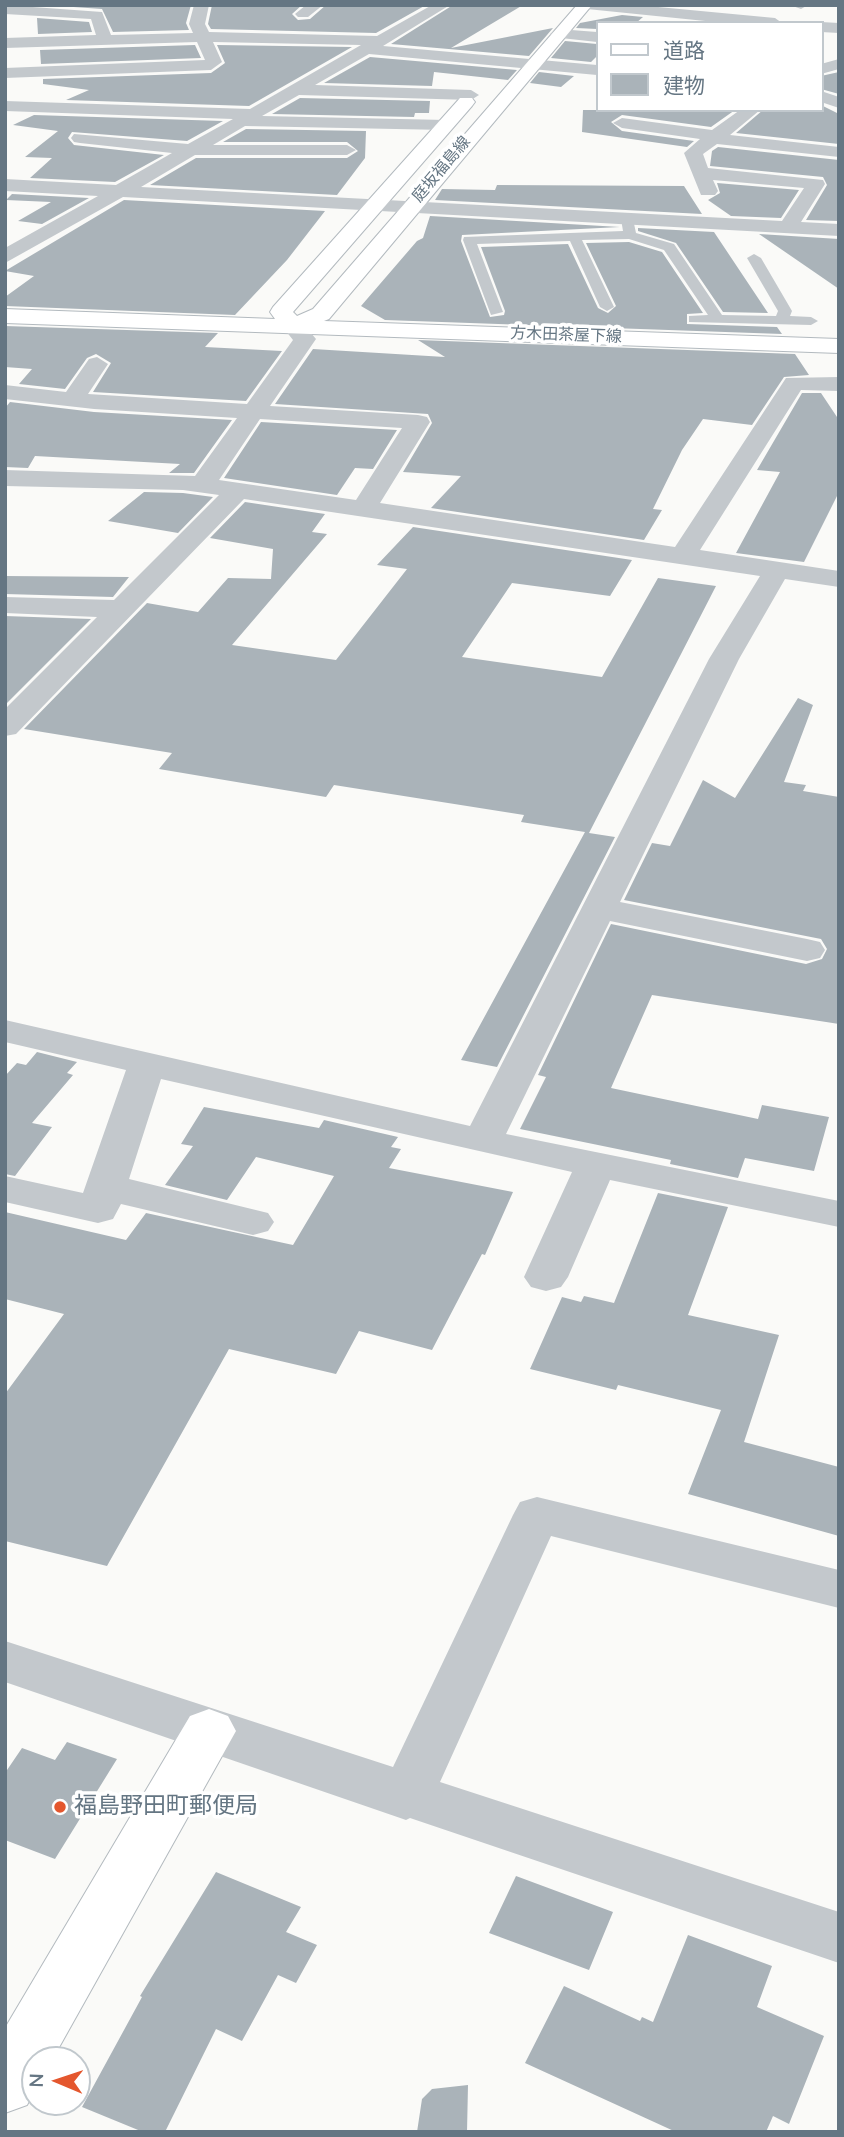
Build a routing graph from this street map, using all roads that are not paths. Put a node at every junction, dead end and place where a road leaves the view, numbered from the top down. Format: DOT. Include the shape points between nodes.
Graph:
graph roads {
  1 [pos="443,5"];
  2 [pos="586,5"];
  3 [pos="799,5"];
  4 [pos="5,9"];
  5 [pos="204,10"];
  6 [pos="303,11"];
  7 [pos="626,11"];
  8 [pos="743,21"];
  9 [pos="792,21"];
  10 [pos="558,34"];
  11 [pos="201,37"];
  12 [pos="297,37"];
  13 [pos="596,37"];
  14 [pos="105,38"];
  15 [pos="5,43"];
  16 [pos="518,43"];
  17 [pos="372,45"];
  18 [pos="596,45"];
  19 [pos="501,61"];
  20 [pos="532,64"];
  21 [pos="573,68"];
  22 [pos="108,70"];
  23 [pos="5,73"];
  24 [pos="595,78"];
  25 [pos="299,90"];
  26 [pos="471,95"];
  27 [pos="5,106"];
  28 [pos="749,112"];
  29 [pos="250,118"];
  30 [pos="622,122"];
  31 [pos="446,125"];
  32 [pos="713,137"];
  33 [pos="79,138"];
  34 [pos="190,150"];
  35 [pos="348,150"];
  36 [pos="839,152"];
  37 [pos="701,173"];
  38 [pos="18,180"];
  39 [pos="122,190"];
  40 [pos="548,191"];
  41 [pos="290,200"];
  42 [pos="373,205"];
  43 [pos="411,207"];
  44 [pos="549,215"];
  45 [pos="267,222"];
  46 [pos="721,222"];
  47 [pos="789,226"];
  48 [pos="16,227"];
  49 [pos="628,227"];
  50 [pos="839,230"];
  51 [pos="49,232"];
  52 [pos="574,236"];
  53 [pos="5,257"];
  54 [pos="754,258"];
  55 [pos="607,307"];
  56 [pos="496,312"];
  57 [pos="5,316"];
  58 [pos="694,319"];
  59 [pos="718,319"];
  60 [pos="782,320"];
  61 [pos="811,321"];
  62 [pos="293,326"];
  63 [pos="839,346"];
  64 [pos="97,364"];
  65 [pos="839,384"];
  66 [pos="5,392"];
  67 [pos="72,400"];
  68 [pos="253,411"];
  69 [pos="5,478"];
  70 [pos="202,485"];
  71 [pos="237,491"];
  72 [pos="363,510"];
  73 [pos="684,554"];
  74 [pos="777,570"];
  75 [pos="839,579"];
  76 [pos="5,606"];
  77 [pos="121,609"];
  78 [pos="5,727"];
  79 [pos="599,908"];
  80 [pos="807,950"];
  81 [pos="5,1031"];
  82 [pos="147,1064"];
  83 [pos="482,1141"];
  84 [pos="596,1164"];
  85 [pos="106,1187"];
  86 [pos="5,1189"];
  87 [pos="839,1214"];
  88 [pos="253,1222"];
  89 [pos="546,1276"];
  90 [pos="839,1589"];
  91 [pos="5,1661"];
  92 [pos="209,1731"];
  93 [pos="406,1797"];
  94 [pos="839,1938"];
  95 [pos="8,2075"];
  1 -- 17 [label="street"];
  2 -- 7 [label="street"];
  2 -- 10 [label="main road, 庭坂福島線"];
  3 -- 9 [label="street"];
  4 -- 14 [label="street" via="97,15"];
  5 -- 11 [label="street" via="197,24"];
  6 -- 12 [label="street"];
  7 -- 8 [label="street"];
  10 -- 13 [label="street"];
  10 -- 20 [label="main road, 庭坂福島線"];
  11 -- 12 [label="street"];
  11 -- 14 [label="street"];
  11 -- 22 [label="street" via="214,62 211,65"];
  12 -- 17 [label="street"];
  14 -- 15 [label="street"];
  14 -- 22 [label="street"];
  16 -- 19 [label="main road, 庭坂福島線"];
  17 -- 19 [label="street"];
  17 -- 25 [label="street"];
  18 -- 21 [label="street"];
  19 -- 20 [label="street"];
  19 -- 26 [label="main road, 庭坂福島線"];
  20 -- 21 [label="street"];
  20 -- 43 [label="main road, 庭坂福島線"];
  21 -- 24 [label="street"];
  22 -- 23 [label="street"];
  25 -- 26 [label="street"];
  25 -- 29 [label="street"];
  26 -- 31 [label="main road, 庭坂福島線"];
  27 -- 29 [label="street"];
  28 -- 32 [label="street"];
  29 -- 31 [label="street"];
  29 -- 34 [label="street"];
  30 -- 32 [label="street"];
  31 -- 42 [label="main road, 庭坂福島線"];
  32 -- 36 [label="street"];
  32 -- 37 [label="street" via="693,153"];
  33 -- 34 [label="street"];
  34 -- 35 [label="street"];
  34 -- 39 [label="street"];
  37 -- 46 [label="street"];
  37 -- 47 [label="street" via="816,184"];
  38 -- 39 [label="street"];
  39 -- 41 [label="street"];
  39 -- 51 [label="street"];
  40 -- 44 [label="street"];
  41 -- 42 [label="street"];
  41 -- 45 [label="street"];
  42 -- 43 [label="street"];
  42 -- 62 [label="main road, 庭坂福島線" via="281,312"];
  43 -- 44 [label="street"];
  43 -- 62 [label="main road, 庭坂福島線" via="321,314"];
  44 -- 49 [label="street"];
  46 -- 47 [label="street"];
  46 -- 49 [label="street"];
  47 -- 50 [label="street"];
  48 -- 51 [label="street"];
  49 -- 52 [label="lane"];
  49 -- 59 [label="lane" via="669,247"];
  51 -- 53 [label="street"];
  52 -- 55 [label="lane"];
  52 -- 56 [label="lane" via="469,240"];
  54 -- 60 [label="lane" via="785,311"];
  57 -- 62 [label="main road, 庭坂福島線"];
  58 -- 59 [label="lane"];
  59 -- 60 [label="lane"];
  60 -- 61 [label="lane"];
  62 -- 63 [label="main road, 方木田茶屋下線"];
  62 -- 68 [label="street" via="305,339"];
  64 -- 67 [label="street"];
  65 -- 73 [label="street" via="794,383"];
  66 -- 67 [label="street"];
  67 -- 68 [label="street"];
  68 -- 70 [label="street"];
  68 -- 72 [label="street" via="418,422"];
  69 -- 70 [label="street"];
  70 -- 71 [label="street"];
  71 -- 72 [label="street"];
  71 -- 77 [label="street"];
  72 -- 73 [label="street"];
  73 -- 74 [label="street"];
  74 -- 75 [label="street"];
  74 -- 79 [label="street" via="724,659"];
  76 -- 77 [label="street"];
  77 -- 78 [label="street"];
  79 -- 80 [label="street"];
  79 -- 83 [label="street"];
  81 -- 82 [label="street"];
  82 -- 83 [label="street"];
  82 -- 85 [label="street"];
  83 -- 84 [label="street"];
  84 -- 87 [label="street"];
  84 -- 89 [label="street"];
  85 -- 86 [label="street" via="98,1210"];
  85 -- 88 [label="street"];
  90 -- 93 [label="street" via="537,1515"];
  91 -- 92 [label="street"];
  92 -- 93 [label="street"];
  92 -- 95 [label="main road"];
  93 -- 94 [label="street"];
}
